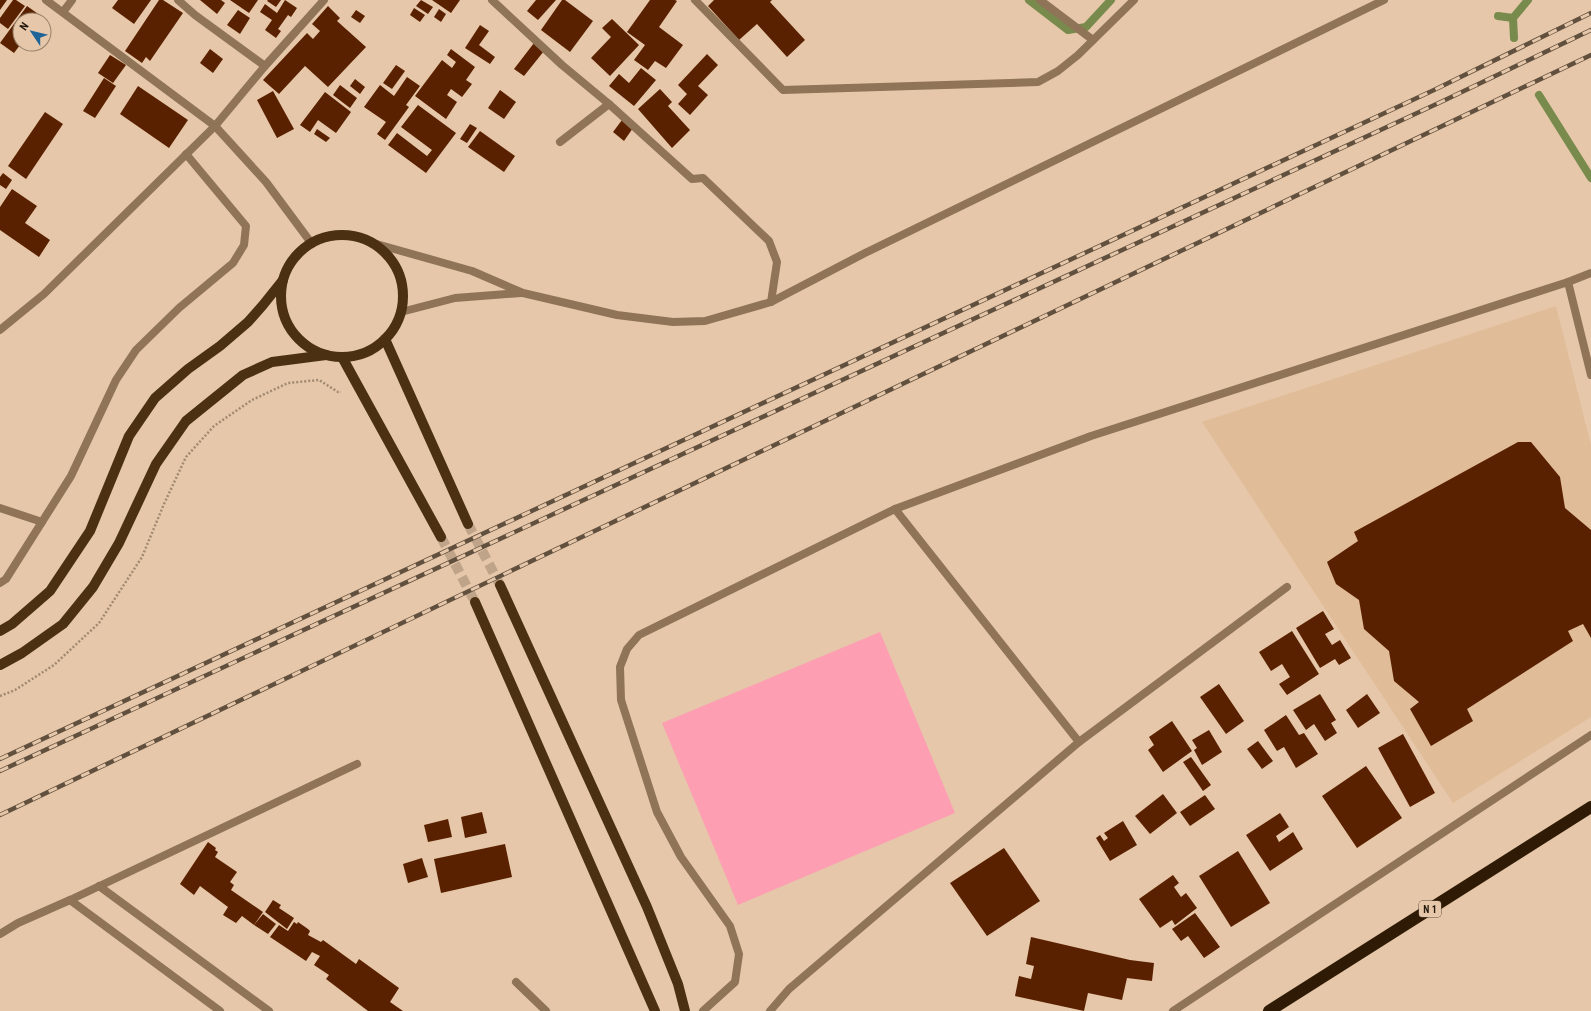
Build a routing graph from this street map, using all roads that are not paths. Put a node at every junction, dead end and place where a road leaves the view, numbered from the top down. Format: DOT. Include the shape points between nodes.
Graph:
graph roads {
  1 [pos="46,0"];
  2 [pos="72,0"];
  3 [pos="178,0"];
  4 [pos="324,0"];
  5 [pos="492,0"];
  6 [pos="695,0"];
  7 [pos="1040,0"];
  8 [pos="1134,0"];
  9 [pos="1384,0"];
  10 [pos="62,12"];
  11 [pos="1093,40"];
  12 [pos="265,66"];
  13 [pos="609,104"];
  14 [pos="215,126"];
  15 [pos="560,142"];
  16 [pos="186,154"];
  17 [pos="373,243"];
  18 [pos="312,244"];
  19 [pos="1591,273"];
  20 [pos="283,280"];
  21 [pos="1568,282"];
  22 [pos="523,293"];
  23 [pos="771,302"];
  24 [pos="401,312"];
  25 [pos="0,330"];
  26 [pos="385,339"];
  27 [pos="326,355"];
  28 [pos="342,357"];
  29 [pos="1591,375"];
  30 [pos="0,508"];
  31 [pos="895,509"];
  32 [pos="42,522"];
  33 [pos="468,524"];
  34 [pos="441,537"];
  35 [pos="0,583"];
  36 [pos="500,585"];
  37 [pos="1287,587"];
  38 [pos="475,602"];
  39 [pos="0,631"];
  40 [pos="0,665"];
  41 [pos="1591,735"];
  42 [pos="1079,742"];
  43 [pos="357,764"];
  44 [pos="1591,807"];
  45 [pos="99,886"];
  46 [pos="70,900"];
  47 [pos="0,934"];
  48 [pos="516,982"];
  49 [pos="220,1011"];
  50 [pos="269,1011"];
  51 [pos="546,1011"];
  52 [pos="655,1011"];
  53 [pos="685,1011"];
  54 [pos="703,1011"];
  55 [pos="770,1011"];
  56 [pos="1173,1011"];
  57 [pos="1269,1011"];
  1 -- 10 [label="street"];
  2 -- 10 [label="street"];
  3 -- 12 [label="street"];
  4 -- 12 [label="street"];
  5 -- 13 [label="street" via="562,65"];
  6 -- 11 [label="street" via="783,90 1038,82 1073,59"];
  7 -- 11 [label="street"];
  8 -- 11 [label="street"];
  9 -- 23 [label="street" via="865,253"];
  10 -- 14 [label="street"];
  12 -- 14 [label="street"];
  13 -- 15 [label="street"];
  13 -- 23 [label="street" via="692,179 703,178 769,241 777,262"];
  14 -- 16 [label="street"];
  14 -- 18 [label="street" via="266,182"];
  16 -- 25 [label="street" via="44,294"];
  16 -- 32 [label="street" via="246,226 244,245 233,263 179,308 136,350 116,380 71,476"];
  17 -- 18 [label="main road" via="358,237 342,235 327,237"];
  17 -- 22 [label="street" via="472,272"];
  17 -- 24 [label="main road" via="386,253 401,280"];
  18 -- 20 [label="main road" via="299,253 289,265"];
  19 -- 21 [label="street"];
  20 -- 27 [label="main road" via="283,312 289,326 298,339 311,349"];
  20 -- 39 [label="main road" via="248,322 155,398 129,436 90,531 55,584 12,624"];
  21 -- 29 [label="street"];
  21 -- 31 [label="street" via="1091,436"];
  22 -- 23 [label="street" via="617,315 673,322 705,321"];
  22 -- 24 [label="street" via="455,298"];
  24 -- 26 [label="main road"];
  26 -- 28 [label="main road" via="372,349"];
  26 -- 33 [label="main road"];
  27 -- 28 [label="main road"];
  27 -- 40 [label="main road" via="272,362 243,375 186,421 156,464 119,543 93,587 63,624"];
  28 -- 34 [label="main road"];
  30 -- 32 [label="street"];
  31 -- 42 [label="street"];
  31 -- 54 [label="street" via="639,635 626,649 620,667 621,700 657,812 681,857 730,926 739,954 735,982"];
  32 -- 35 [label="street" via="6,579"];
  36 -- 53 [label="main road" via="647,907 678,984"];
  37 -- 42 [label="street"];
  38 -- 52 [label="main road"];
  41 -- 56 [label="street"];
  42 -- 55 [label="street" via="789,989"];
  43 -- 45 [label="street"];
  44 -- 57 [label="highway, N 1"];
  45 -- 46 [label="street"];
  45 -- 50 [label="street"];
  46 -- 47 [label="street" via="18,923"];
  46 -- 49 [label="street"];
  48 -- 51 [label="street"];
}
